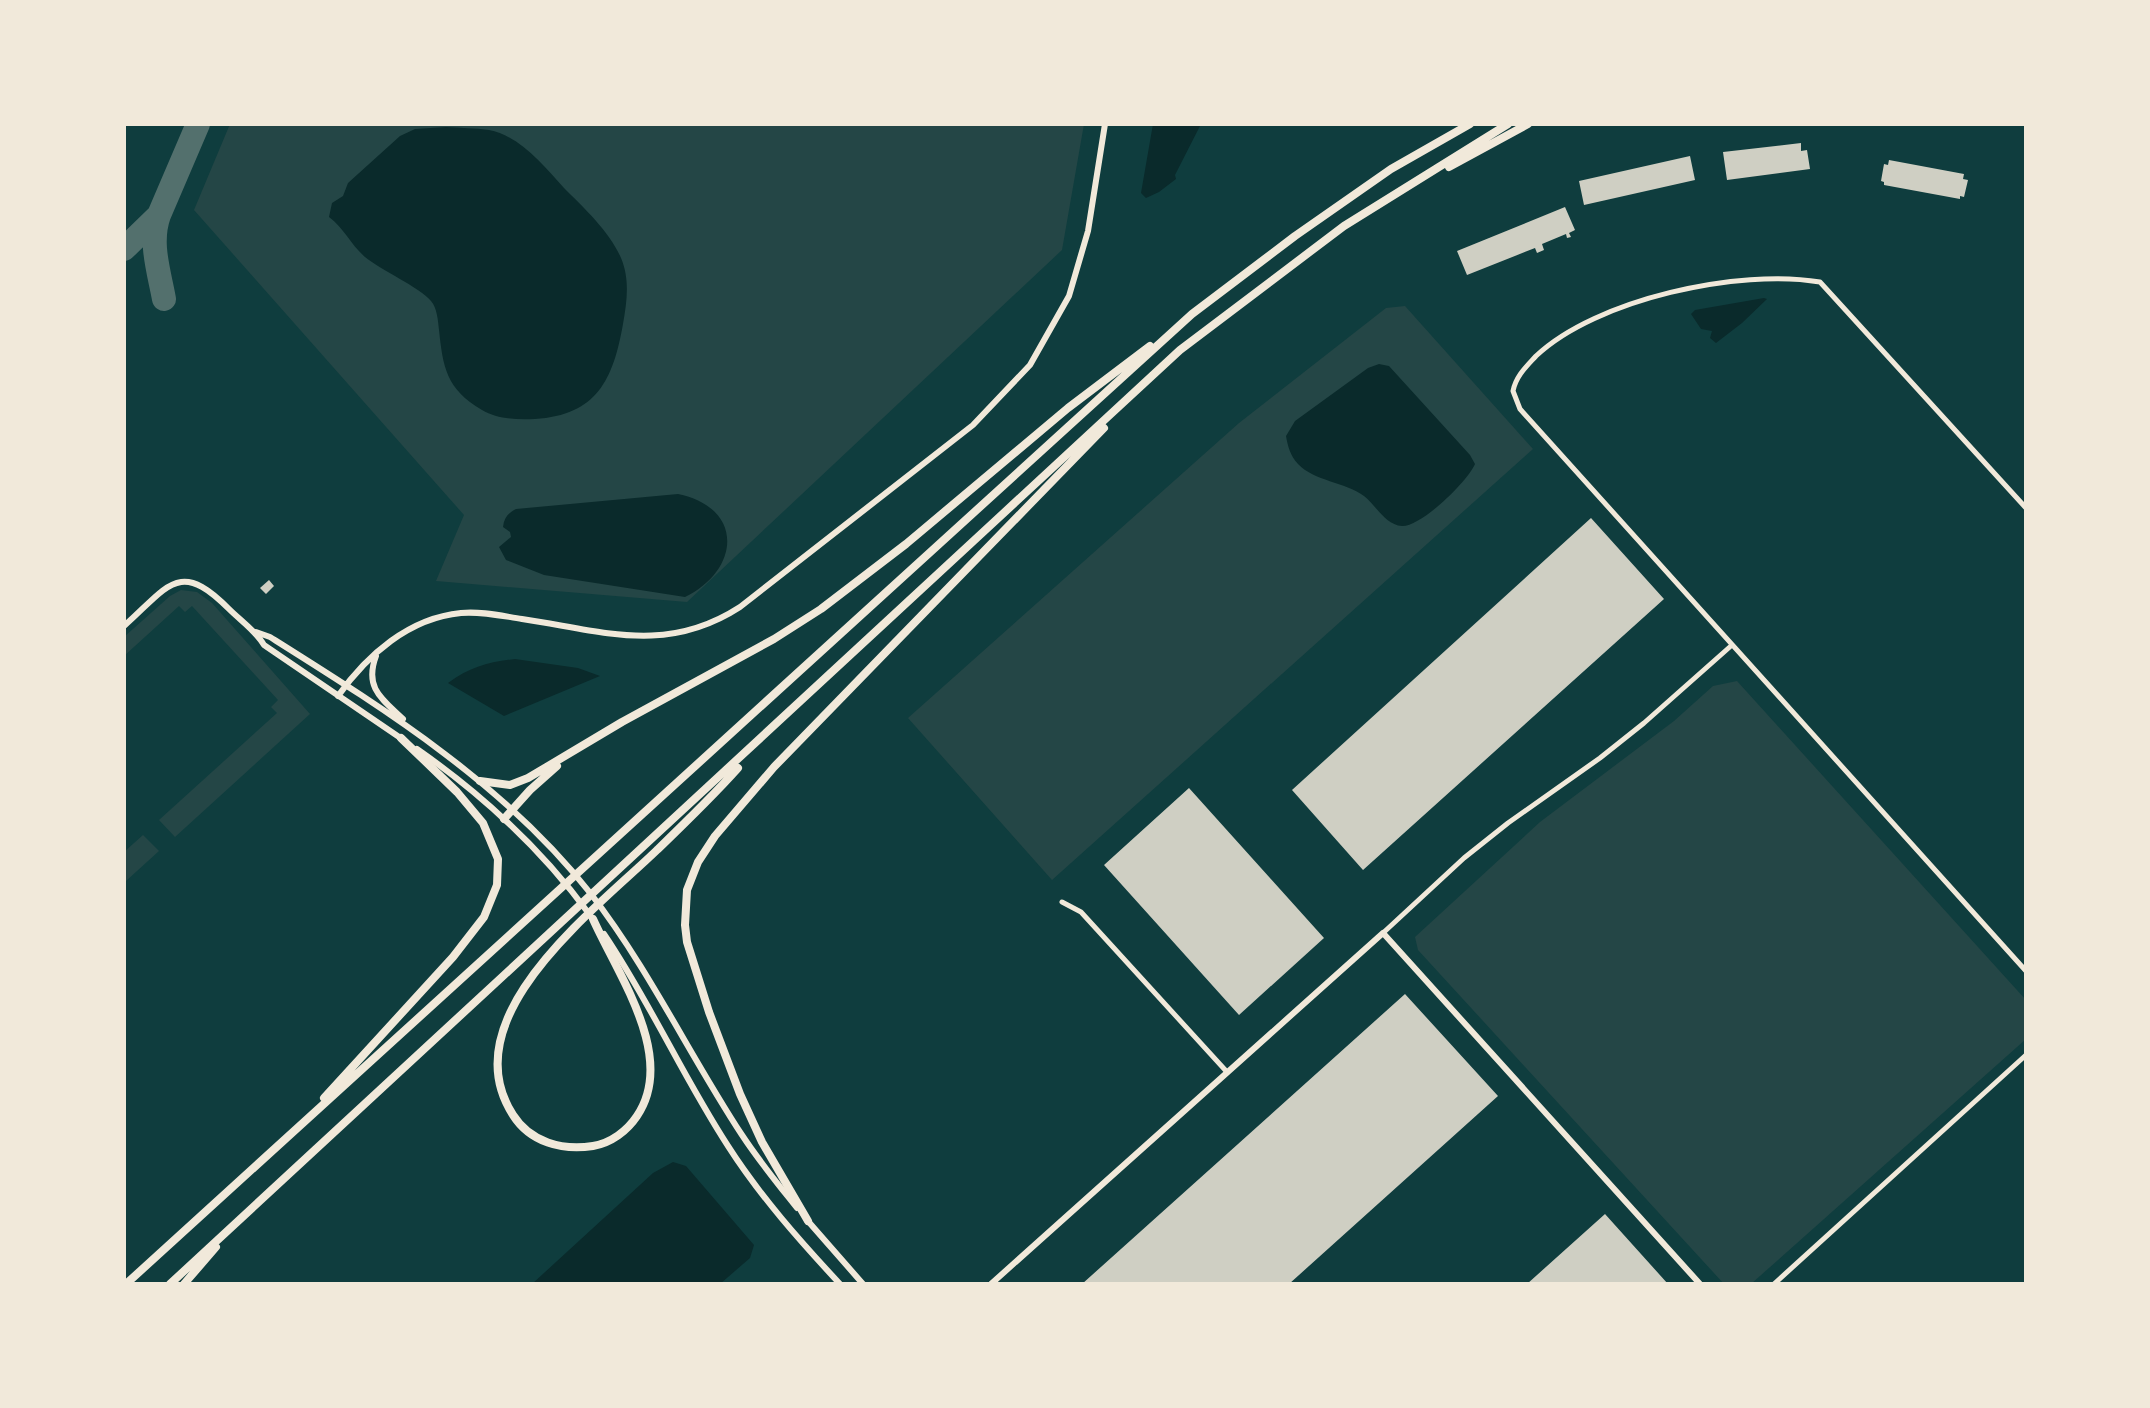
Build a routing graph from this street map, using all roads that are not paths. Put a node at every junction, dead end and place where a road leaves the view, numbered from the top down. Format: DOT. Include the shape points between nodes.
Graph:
graph roads {
  1 [pos="1105,124"];
  2 [pos="1460,124"];
  3 [pos="1470,124"];
  4 [pos="1508,124"];
  5 [pos="1528,124"];
  6 [pos="1391,169"];
  7 [pos="1344,226"];
  8 [pos="1192,314"];
  9 [pos="1180,350"];
  10 [pos="2026,508"];
  11 [pos="124,626"];
  12 [pos="256,632"];
  13 [pos="1732,645"];
  14 [pos="378,652"];
  15 [pos="345,687"];
  16 [pos="338,696"];
  17 [pos="412,728"];
  18 [pos="768,734"];
  19 [pos="401,738"];
  20 [pos="570,755"];
  21 [pos="480,781"];
  22 [pos="513,810"];
  23 [pos="504,819"];
  24 [pos="1062,902"];
  25 [pos="593,919"];
  26 [pos="1383,933"];
  27 [pos="613,954"];
  28 [pos="2026,971"];
  29 [pos="2026,1055"];
  30 [pos="1227,1072"];
  31 [pos="291,1135"];
  32 [pos="245,1214"];
  33 [pos="808,1221"];
  34 [pos="126,1284"];
  35 [pos="170,1284"];
  36 [pos="184,1284"];
  37 [pos="840,1284"];
  38 [pos="863,1284"];
  39 [pos="991,1284"];
  40 [pos="1700,1284"];
  41 [pos="1774,1284"];
  1 -- 14 [label="street" via="1088,231 1069,296 1030,365 973,425 740,607 700,628 654,636 460,613 426,621"];
  2 -- 6 [label="highway"];
  3 -- 6 [label="highway"];
  4 -- 7 [label="highway"];
  5 -- 7 [label="highway"];
  6 -- 8 [label="highway"];
  7 -- 9 [label="highway"];
  8 -- 20 [label="highway" via="821,609"];
  8 -- 31 [label="highway"];
  9 -- 18 [label="highway"];
  9 -- 33 [label="highway" via="813,724 698,862 685,908 696,975 746,1106"];
  10 -- 13 [label="street" via="1820,282 1743,281 1612,309 1547,346 1518,376 1513,391 1520,409"];
  11 -- 12 [label="street" via="167,587 181,582 199,583 213,592"];
  12 -- 15 [label="street"];
  12 -- 16 [label="street" via="264,645"];
  13 -- 26 [label="street" via="1600,758 1464,858"];
  13 -- 28 [label="street"];
  14 -- 15 [label="street"];
  14 -- 17 [label="street" via="371,672 374,688"];
  15 -- 16 [label="street"];
  15 -- 17 [label="street"];
  16 -- 19 [label="street"];
  17 -- 21 [label="street"];
  18 -- 27 [label="highway" via="707,803 553,950 514,1003 499,1053 500,1091 517,1122 555,1146 608,1142 632,1122 651,1086 651,1053"];
  18 -- 32 [label="highway"];
  19 -- 23 [label="street"];
  19 -- 31 [label="highway" via="483,823 498,859 497,885 484,917 453,957"];
  20 -- 21 [label="highway" via="510,785"];
  20 -- 22 [label="highway"];
  21 -- 22 [label="street"];
  22 -- 23 [label="highway"];
  22 -- 33 [label="street" via="590,892 741,1134"];
  23 -- 25 [label="street"];
  24 -- 30 [label="street" via="1081,912"];
  25 -- 27 [label="highway"];
  26 -- 30 [label="street"];
  26 -- 40 [label="street"];
  27 -- 37 [label="street" via="637,984 727,1145"];
  29 -- 41 [label="street"];
  30 -- 39 [label="street"];
  31 -- 34 [label="highway"];
  32 -- 35 [label="highway"];
  32 -- 36 [label="highway"];
  33 -- 38 [label="street"];
}
